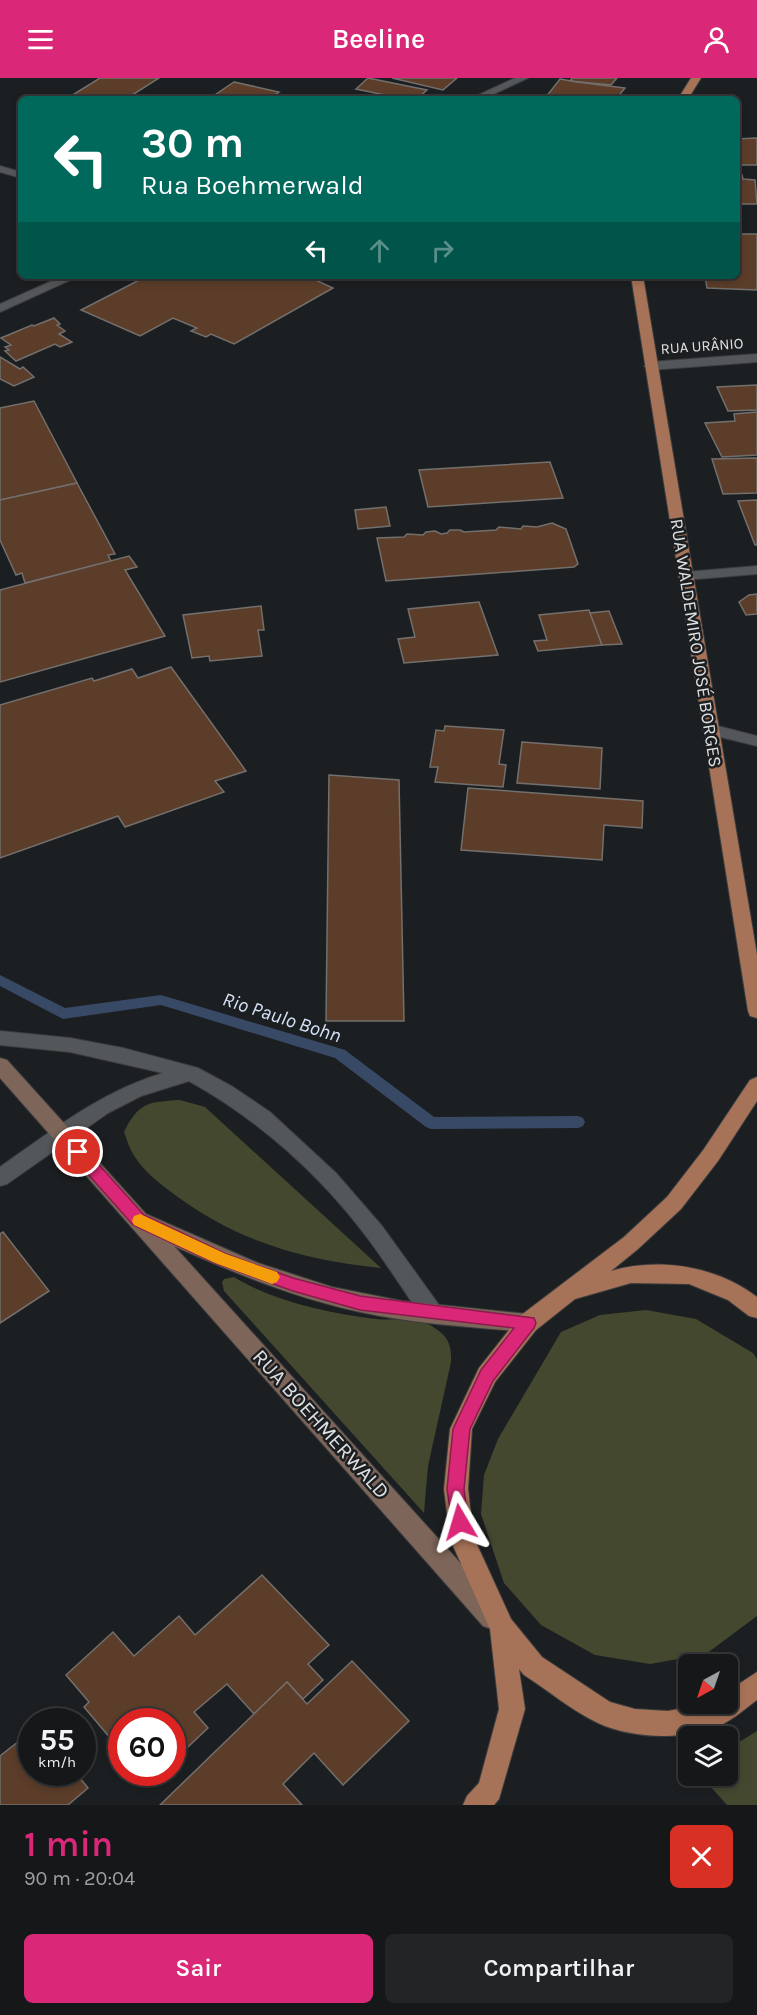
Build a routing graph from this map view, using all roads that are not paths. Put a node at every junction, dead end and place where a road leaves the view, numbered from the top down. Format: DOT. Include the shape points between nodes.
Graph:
graph roads {
  1 [pos="523,78"];
  2 [pos="696,78"];
  3 [pos="482,96"];
  4 [pos="685,96"];
  5 [pos="0,169"];
  6 [pos="18,174"];
  7 [pos="66,279"];
  8 [pos="637,279"];
  9 [pos="0,308"];
  10 [pos="757,358"];
  11 [pos="650,366"];
  12 [pos="757,570"];
  13 [pos="685,576"];
  14 [pos="710,729"];
  15 [pos="757,741"];
  16 [pos="750,924"];
  17 [pos="757,1011"];
  18 [pos="0,1038"];
  19 [pos="0,1065"];
  20 [pos="191,1073"];
  21 [pos="757,1085"];
  22 [pos="62,1135"];
  23 [pos="0,1178"];
  24 [pos="139,1220"];
  25 [pos="566,1293"];
  26 [pos="757,1310"];
  27 [pos="431,1312"];
  28 [pos="528,1323"];
  29 [pos="502,1628"];
  30 [pos="757,1683"];
  31 [pos="476,1805"];
  1 -- 3 [label="street"];
  2 -- 4 [label="main road"];
  5 -- 6 [label="street"];
  7 -- 9 [label="street"];
  8 -- 11 [label="main road, RUA WALDEMIRO JOSÉ BORGES"];
  10 -- 11 [label="street, RUA URÂNIO"];
  11 -- 13 [label="main road, RUA WALDEMIRO JOSÉ BORGES"];
  12 -- 13 [label="street"];
  13 -- 14 [label="main road, RUA WALDEMIRO JOSÉ BORGES"];
  14 -- 15 [label="street"];
  14 -- 16 [label="main road, RUA WALDEMIRO JOSÉ BORGES"];
  16 -- 17 [label="main road, RUA WALDEMIRO JOSÉ BORGES"];
  18 -- 20 [label="street" via="123,1054"];
  19 -- 22 [label="main road, RUA BOEHMERWALD"];
  20 -- 22 [label="street" via="116,1099"];
  20 -- 27 [label="street" via="263,1118 329,1179 375,1232"];
  21 -- 25 [label="main road" via="674,1203 631,1243"];
  22 -- 23 [label="street"];
  22 -- 24 [label="main road, RUA BOEHMERWALD"];
  24 -- 27 [label="main road, RUA BOEHMERWALD" via="220,1259 293,1284 360,1303"];
  24 -- 29 [label="main road, RUA BOEHMERWALD"];
  25 -- 26 [label="main road" via="631,1274 690,1275 736,1293"];
  25 -- 28 [label="main road"];
  27 -- 28 [label="main road, RUA BOEHMERWALD"];
  28 -- 29 [label="main road" via="487,1375 461,1429 456,1489 462,1539"];
  29 -- 30 [label="main road" via="533,1666 604,1713 634,1722 668,1724 717,1714"];
  29 -- 31 [label="main road" via="512,1709 490,1790"];
}
